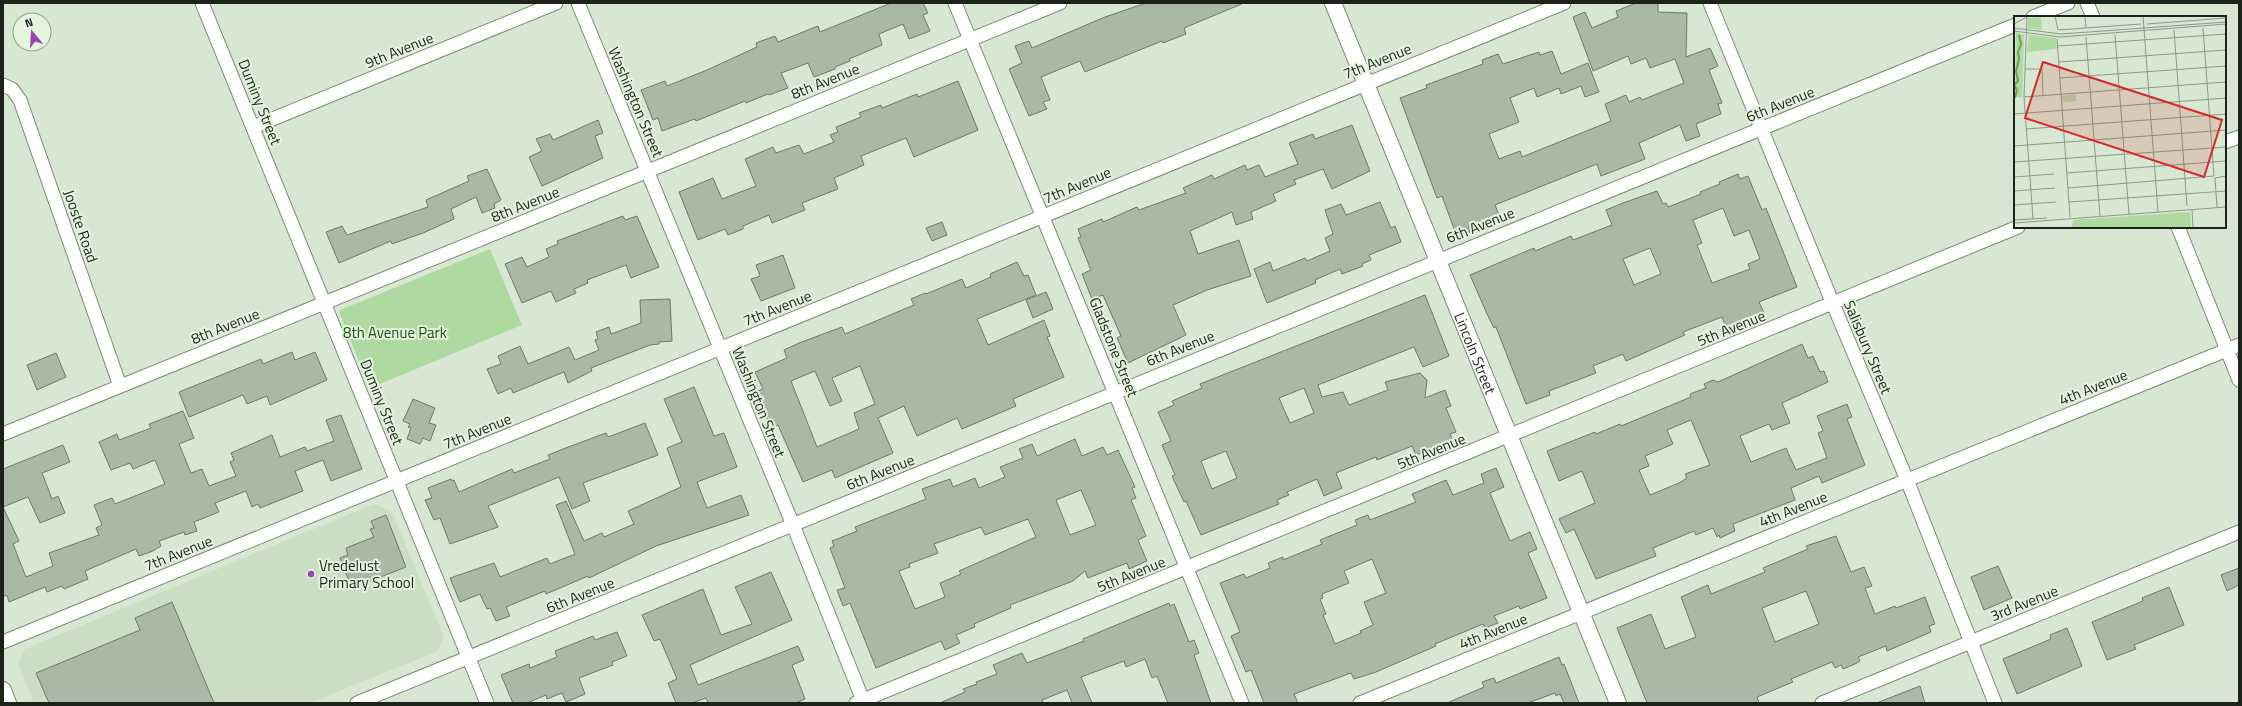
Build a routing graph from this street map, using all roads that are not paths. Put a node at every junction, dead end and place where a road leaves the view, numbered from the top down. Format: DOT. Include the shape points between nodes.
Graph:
graph roads {
  1 [pos="202,3"];
  2 [pos="556,3"];
  3 [pos="578,3"];
  4 [pos="955,3"];
  5 [pos="1060,3"];
  6 [pos="1333,3"];
  7 [pos="1564,3"];
  8 [pos="1710,3"];
  9 [pos="2068,3"];
  10 [pos="2087,3"];
  11 [pos="2036,16"];
  12 [pos="2093,16"];
  13 [pos="2014,25"];
  14 [pos="970,39"];
  15 [pos="1366,83"];
  16 [pos="3,84"];
  17 [pos="253,127"];
  18 [pos="1762,128"];
  19 [pos="2239,137"];
  20 [pos="2226,142"];
  21 [pos="648,171"];
  22 [pos="1044,216"];
  23 [pos="2016,228"];
  24 [pos="2178,228"];
  25 [pos="1438,259"];
  26 [pos="325,304"];
  27 [pos="1833,304"];
  28 [pos="2239,345"];
  29 [pos="720,349"];
  30 [pos="2226,350"];
  31 [pos="2239,380"];
  32 [pos="120,386"];
  33 [pos="1114,392"];
  34 [pos="3,434"];
  35 [pos="1510,437"];
  36 [pos="398,480"];
  37 [pos="1907,480"];
  38 [pos="793,525"];
  39 [pos="2239,532"];
  40 [pos="1187,568"];
  41 [pos="1581,613"];
  42 [pos="3,642"];
  43 [pos="1970,642"];
  44 [pos="469,657"];
  45 [pos="3,690"];
  46 [pos="861,702"];
  47 [pos="8,703"];
  48 [pos="357,703"];
  49 [pos="487,703"];
  50 [pos="1242,703"];
  51 [pos="1360,703"];
  52 [pos="1618,703"];
  53 [pos="1822,703"];
  54 [pos="1995,703"];
  1 -- 17 [label="street, Duminy Street"];
  2 -- 17 [label="street, 9th Avenue"];
  3 -- 21 [label="street, Washington Street"];
  4 -- 14 [label="street, Gladstone Street"];
  5 -- 14 [label="street, 8th Avenue"];
  6 -- 15 [label="street, Lincoln Street"];
  7 -- 15 [label="street, 7th Avenue"];
  8 -- 18 [label="street, Salisbury Street"];
  9 -- 11 [label="street"];
  10 -- 12 [label="street"];
  13 -- 18 [label="street, 6th Avenue"];
  14 -- 21 [label="street, 8th Avenue"];
  14 -- 22 [label="street, Gladstone Street"];
  15 -- 22 [label="street, 7th Avenue"];
  15 -- 25 [label="street, Lincoln Street"];
  16 -- 32 [label="street, Jooste Road" via="12,89 20,100"];
  17 -- 26 [label="street, Duminy Street"];
  18 -- 25 [label="street, 6th Avenue"];
  18 -- 27 [label="street, Salisbury Street"];
  19 -- 20 [label="street"];
  21 -- 26 [label="street, 8th Avenue"];
  21 -- 29 [label="street, Washington Street"];
  22 -- 29 [label="street, 7th Avenue"];
  22 -- 33 [label="street, Gladstone Street"];
  23 -- 27 [label="street, 5th Avenue"];
  24 -- 30 [label="street"];
  25 -- 33 [label="street, 6th Avenue"];
  25 -- 35 [label="street, Lincoln Street"];
  26 -- 32 [label="street, 8th Avenue"];
  26 -- 36 [label="street, Duminy Street"];
  27 -- 35 [label="street, 5th Avenue"];
  27 -- 37 [label="street, Salisbury Street"];
  28 -- 30 [label="street, 4th Avenue"];
  29 -- 36 [label="street, 7th Avenue"];
  29 -- 38 [label="street, Washington Street"];
  30 -- 31 [label="street"];
  30 -- 37 [label="street, 4th Avenue"];
  32 -- 34 [label="street, 8th Avenue"];
  33 -- 38 [label="street, 6th Avenue"];
  33 -- 40 [label="street, Gladstone Street"];
  35 -- 40 [label="street, 5th Avenue"];
  35 -- 41 [label="street, Lincoln Street"];
  36 -- 42 [label="street, 7th Avenue"];
  36 -- 44 [label="street, Duminy Street"];
  37 -- 41 [label="street, 4th Avenue"];
  37 -- 43 [label="street, Salisbury Street"];
  38 -- 44 [label="street, 6th Avenue"];
  38 -- 46 [label="street, Washington Street"];
  39 -- 43 [label="street, 3rd Avenue"];
  40 -- 46 [label="street, 5th Avenue"];
  40 -- 50 [label="street, Gladstone Street"];
  41 -- 51 [label="street, 4th Avenue"];
  41 -- 52 [label="street, Lincoln Street"];
  43 -- 53 [label="street, 3rd Avenue"];
  43 -- 54 [label="street, Salisbury Street"];
  44 -- 48 [label="street, 6th Avenue"];
  44 -- 49 [label="street, Duminy Street"];
  45 -- 47 [label="street"];
}
